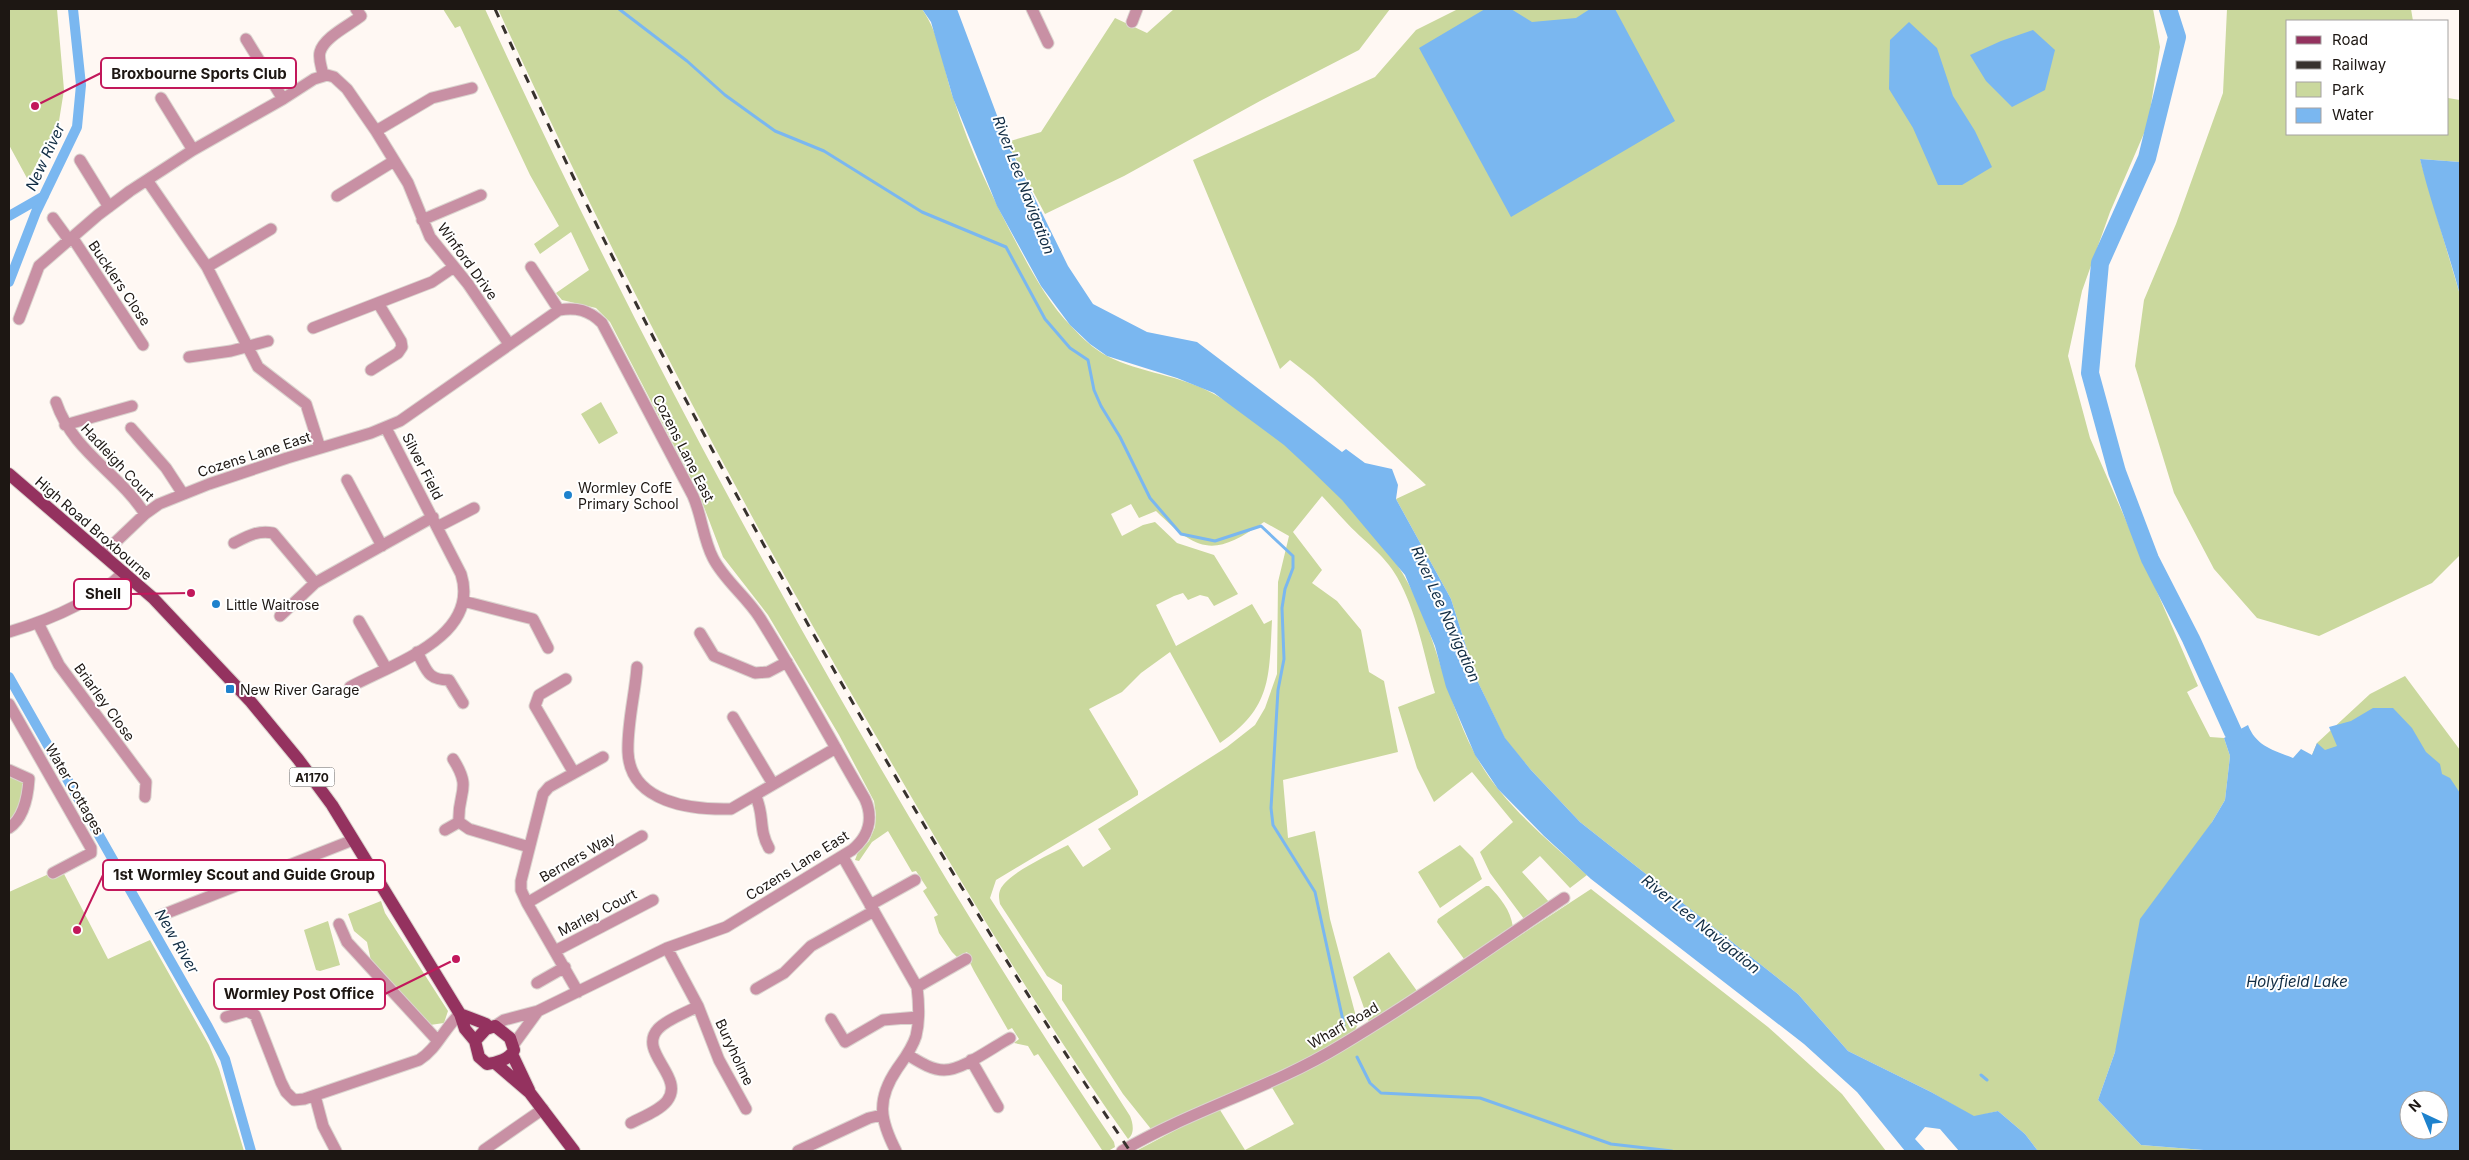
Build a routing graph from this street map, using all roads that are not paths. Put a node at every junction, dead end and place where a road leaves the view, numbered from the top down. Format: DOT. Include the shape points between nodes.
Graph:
graph roads {
  1 [pos="356,9"];
  2 [pos="1032,9"];
  3 [pos="1137,9"];
  4 [pos="1132,22"];
  5 [pos="246,39"];
  6 [pos="1048,43"];
  7 [pos="323,75"];
  8 [pos="472,88"];
  9 [pos="161,98"];
  10 [pos="283,99"];
  11 [pos="376,131"];
  12 [pos="193,150"];
  13 [pos="80,160"];
  14 [pos="394,161"];
  15 [pos="147,180"];
  16 [pos="338,196"];
  17 [pos="481,196"];
  18 [pos="109,207"];
  19 [pos="53,218"];
  20 [pos="422,220"];
  21 [pos="271,229"];
  22 [pos="70,239"];
  23 [pos="207,267"];
  24 [pos="454,267"];
  25 [pos="531,267"];
  26 [pos="378,303"];
  27 [pos="559,310"];
  28 [pos="19,319"];
  29 [pos="312,328"];
  30 [pos="268,341"];
  31 [pos="508,344"];
  32 [pos="144,345"];
  33 [pos="247,346"];
  34 [pos="189,357"];
  35 [pos="371,370"];
  36 [pos="56,402"];
  37 [pos="132,406"];
  38 [pos="65,425"];
  39 [pos="131,428"];
  40 [pos="386,428"];
  41 [pos="320,448"];
  42 [pos="9,474"];
  43 [pos="347,480"];
  44 [pos="183,494"];
  45 [pos="474,508"];
  46 [pos="145,514"];
  47 [pos="435,522"];
  48 [pos="234,543"];
  49 [pos="382,546"];
  50 [pos="103,554"];
  51 [pos="124,572"];
  52 [pos="315,583"];
  53 [pos="463,601"];
  54 [pos="280,616"];
  55 [pos="359,621"];
  56 [pos="38,623"];
  57 [pos="9,632"];
  58 [pos="700,633"];
  59 [pos="548,648"];
  60 [pos="417,652"];
  61 [pos="787,662"];
  62 [pos="636,667"];
  63 [pos="386,668"];
  64 [pos="566,679"];
  65 [pos="350,687"];
  66 [pos="463,703"];
  67 [pos="9,704"];
  68 [pos="734,717"];
  69 [pos="836,748"];
  70 [pos="602,757"];
  71 [pos="453,759"];
  72 [pos="46,768"];
  73 [pos="9,770"];
  74 [pos="574,773"];
  75 [pos="29,779"];
  76 [pos="773,784"];
  77 [pos="755,795"];
  78 [pos="145,797"];
  79 [pos="459,822"];
  80 [pos="9,828"];
  81 [pos="445,830"];
  82 [pos="642,836"];
  83 [pos="353,840"];
  84 [pos="529,847"];
  85 [pos="769,848"];
  86 [pos="843,857"];
  87 [pos="53,874"];
  88 [pos="915,880"];
  89 [pos="1564,898"];
  90 [pos="653,900"];
  91 [pos="527,903"];
  92 [pos="872,908"];
  93 [pos="162,915"];
  94 [pos="339,924"];
  95 [pos="667,948"];
  96 [pos="555,951"];
  97 [pos="966,959"];
  98 [pos="564,967"];
  99 [pos="537,984"];
  100 [pos="917,987"];
  101 [pos="756,989"];
  102 [pos="578,992"];
  103 [pos="698,1006"];
  104 [pos="538,1011"];
  105 [pos="460,1014"];
  106 [pos="226,1017"];
  107 [pos="918,1017"];
  108 [pos="831,1019"];
  109 [pos="491,1028"];
  110 [pos="465,1029"];
  111 [pos="441,1037"];
  112 [pos="1010,1038"];
  113 [pos="475,1041"];
  114 [pos="513,1049"];
  115 [pos="908,1055"];
  116 [pos="971,1060"];
  117 [pos="495,1063"];
  118 [pos="530,1093"];
  119 [pos="315,1096"];
  120 [pos="998,1107"];
  121 [pos="543,1109"];
  122 [pos="746,1109"];
  123 [pos="882,1116"];
  124 [pos="630,1123"];
  125 [pos="484,1150"];
  126 [pos="336,1151"];
  127 [pos="574,1151"];
  128 [pos="798,1151"];
  129 [pos="896,1151"];
  130 [pos="1122,1151"];
  1 -- 7 [label="street" via="361,16 321,49"];
  2 -- 6 [label="street"];
  3 -- 4 [label="street"];
  5 -- 10 [label="street"];
  7 -- 10 [label="street"];
  7 -- 11 [label="street, Winford Drive" via="334,77 347,89"];
  8 -- 11 [label="street" via="432,98"];
  9 -- 12 [label="street"];
  10 -- 12 [label="street"];
  11 -- 14 [label="street, Winford Drive"];
  12 -- 15 [label="street"];
  13 -- 18 [label="street"];
  14 -- 16 [label="street"];
  14 -- 20 [label="street, Winford Drive" via="408,183"];
  15 -- 18 [label="street"];
  15 -- 23 [label="street"];
  17 -- 20 [label="street, Winford Drive"];
  18 -- 22 [label="street"];
  19 -- 22 [label="street, Bucklers Close"];
  20 -- 24 [label="street, Winford Drive" via="434,244"];
  21 -- 23 [label="street"];
  22 -- 28 [label="street" via="39,266"];
  22 -- 32 [label="street, Bucklers Close"];
  23 -- 33 [label="street"];
  24 -- 26 [label="street" via="432,282"];
  24 -- 31 [label="street, Winford Drive"];
  25 -- 27 [label="street"];
  26 -- 29 [label="street"];
  26 -- 35 [label="street" via="402,347"];
  27 -- 31 [label="street, Cozens Lane East"];
  27 -- 61 [label="street, Cozens Lane East" via="587,311 605,327 693,496 719,570 742,594"];
  30 -- 33 [label="street"];
  31 -- 40 [label="street, Cozens Lane East" via="421,408"];
  33 -- 34 [label="street"];
  33 -- 41 [label="street" via="262,371 306,404"];
  36 -- 38 [label="street, Hadleigh Court"];
  37 -- 38 [label="street"];
  38 -- 46 [label="street, Hadleigh Court" via="135,499"];
  39 -- 44 [label="street" via="166,468"];
  40 -- 41 [label="street, Cozens Lane East"];
  40 -- 47 [label="street, Silver Field"];
  41 -- 44 [label="street, Cozens Lane East"];
  42 -- 50 [label="main road, High Road Broxbourne / A1170"];
  43 -- 49 [label="street"];
  44 -- 46 [label="street, Cozens Lane East"];
  45 -- 47 [label="street, Silver Field"];
  46 -- 50 [label="street, Cozens Lane East"];
  47 -- 49 [label="street, Silver Field"];
  47 -- 53 [label="street, Silver Field" via="461,574"];
  48 -- 52 [label="street" via="254,533 273,533"];
  49 -- 52 [label="street, Silver Field"];
  50 -- 51 [label="main road, High Road Broxbourne / A1170"];
  51 -- 56 [label="street" via="105,588"];
  51 -- 83 [label="main road, High Road Broxbourne / A1170" via="153,598 251,702 298,759"];
  52 -- 54 [label="street, Silver Field"];
  53 -- 59 [label="street" via="533,619"];
  53 -- 60 [label="street, Silver Field" via="448,630"];
  55 -- 63 [label="street"];
  56 -- 57 [label="street"];
  56 -- 78 [label="street, Briarley Close" via="59,665 146,782"];
  58 -- 61 [label="street" via="714,656 755,673 768,672"];
  60 -- 63 [label="street, Silver Field"];
  60 -- 66 [label="street" via="431,676 449,680"];
  61 -- 69 [label="street, Cozens Lane East"];
  62 -- 77 [label="street" via="628,753 630,765 645,788 665,801 717,809 731,809"];
  63 -- 65 [label="street, Silver Field"];
  64 -- 74 [label="street" via="539,695 535,706"];
  67 -- 72 [label="street, Water Cottages"];
  68 -- 76 [label="street"];
  69 -- 76 [label="street"];
  69 -- 86 [label="street, Cozens Lane East" via="870,810 865,837"];
  70 -- 74 [label="street, Berners Way"];
  71 -- 79 [label="street" via="465,785"];
  72 -- 75 [label="street"];
  72 -- 87 [label="street, Water Cottages" via="91,848 91,853"];
  73 -- 75 [label="street"];
  74 -- 84 [label="street, Berners Way" via="543,794"];
  75 -- 80 [label="street" via="21,814"];
  76 -- 77 [label="street"];
  77 -- 85 [label="street" via="762,810 762,833"];
  79 -- 81 [label="street"];
  79 -- 84 [label="street"];
  82 -- 91 [label="street, Berners Way"];
  83 -- 93 [label="street"];
  83 -- 105 [label="main road, High Road Broxbourne / A1170"];
  84 -- 91 [label="street, Berners Way" via="520,886"];
  86 -- 92 [label="street"];
  86 -- 95 [label="street, Cozens Lane East" via="726,927"];
  88 -- 92 [label="street"];
  89 -- 130 [label="street, Wharf Road" via="1395,1013 1339,1047"];
  90 -- 96 [label="street, Marley Court"];
  91 -- 96 [label="street, Berners Way"];
  92 -- 100 [label="street"];
  92 -- 101 [label="street" via="811,946 784,973"];
  94 -- 111 [label="street" via="347,942"];
  95 -- 102 [label="street, Cozens Lane East"];
  95 -- 103 [label="street, Buryholme"];
  96 -- 98 [label="street, Berners Way"];
  97 -- 100 [label="street"];
  98 -- 99 [label="street"];
  98 -- 102 [label="street, Berners Way"];
  100 -- 107 [label="street"];
  102 -- 104 [label="street, Cozens Lane East"];
  103 -- 122 [label="street, Buryholme" via="717,1056"];
  103 -- 124 [label="street" via="656,1032 653,1047 671,1082 672,1092 662,1106"];
  104 -- 109 [label="street, Cozens Lane East" via="504,1020"];
  104 -- 114 [label="street, Cozens Lane East"];
  105 -- 109 [label="main road"];
  105 -- 110 [label="main road, High Road Broxbourne / A1170"];
  105 -- 111 [label="street" via="449,1023"];
  106 -- 119 [label="street" via="247,1011 255,1014 286,1092 294,1100"];
  107 -- 108 [label="street" via="883,1020 845,1042"];
  107 -- 115 [label="street" via="916,1036"];
  109 -- 113 [label="main road"];
  109 -- 114 [label="main road" via="506,1034"];
  110 -- 111 [label="street"];
  110 -- 113 [label="main road, High Road Broxbourne / A1170"];
  111 -- 119 [label="street" via="430,1052 418,1060"];
  112 -- 116 [label="street"];
  113 -- 117 [label="main road" via="479,1057 488,1064"];
  114 -- 117 [label="main road"];
  114 -- 118 [label="main road"];
  115 -- 116 [label="street" via="942,1070 955,1069"];
  115 -- 123 [label="street" via="886,1088"];
  116 -- 120 [label="street"];
  117 -- 118 [label="main road"];
  118 -- 121 [label="main road"];
  119 -- 126 [label="street" via="323,1126"];
  121 -- 125 [label="street"];
  121 -- 127 [label="main road"];
  123 -- 128 [label="street" via="869,1118"];
  123 -- 129 [label="street"];
}
